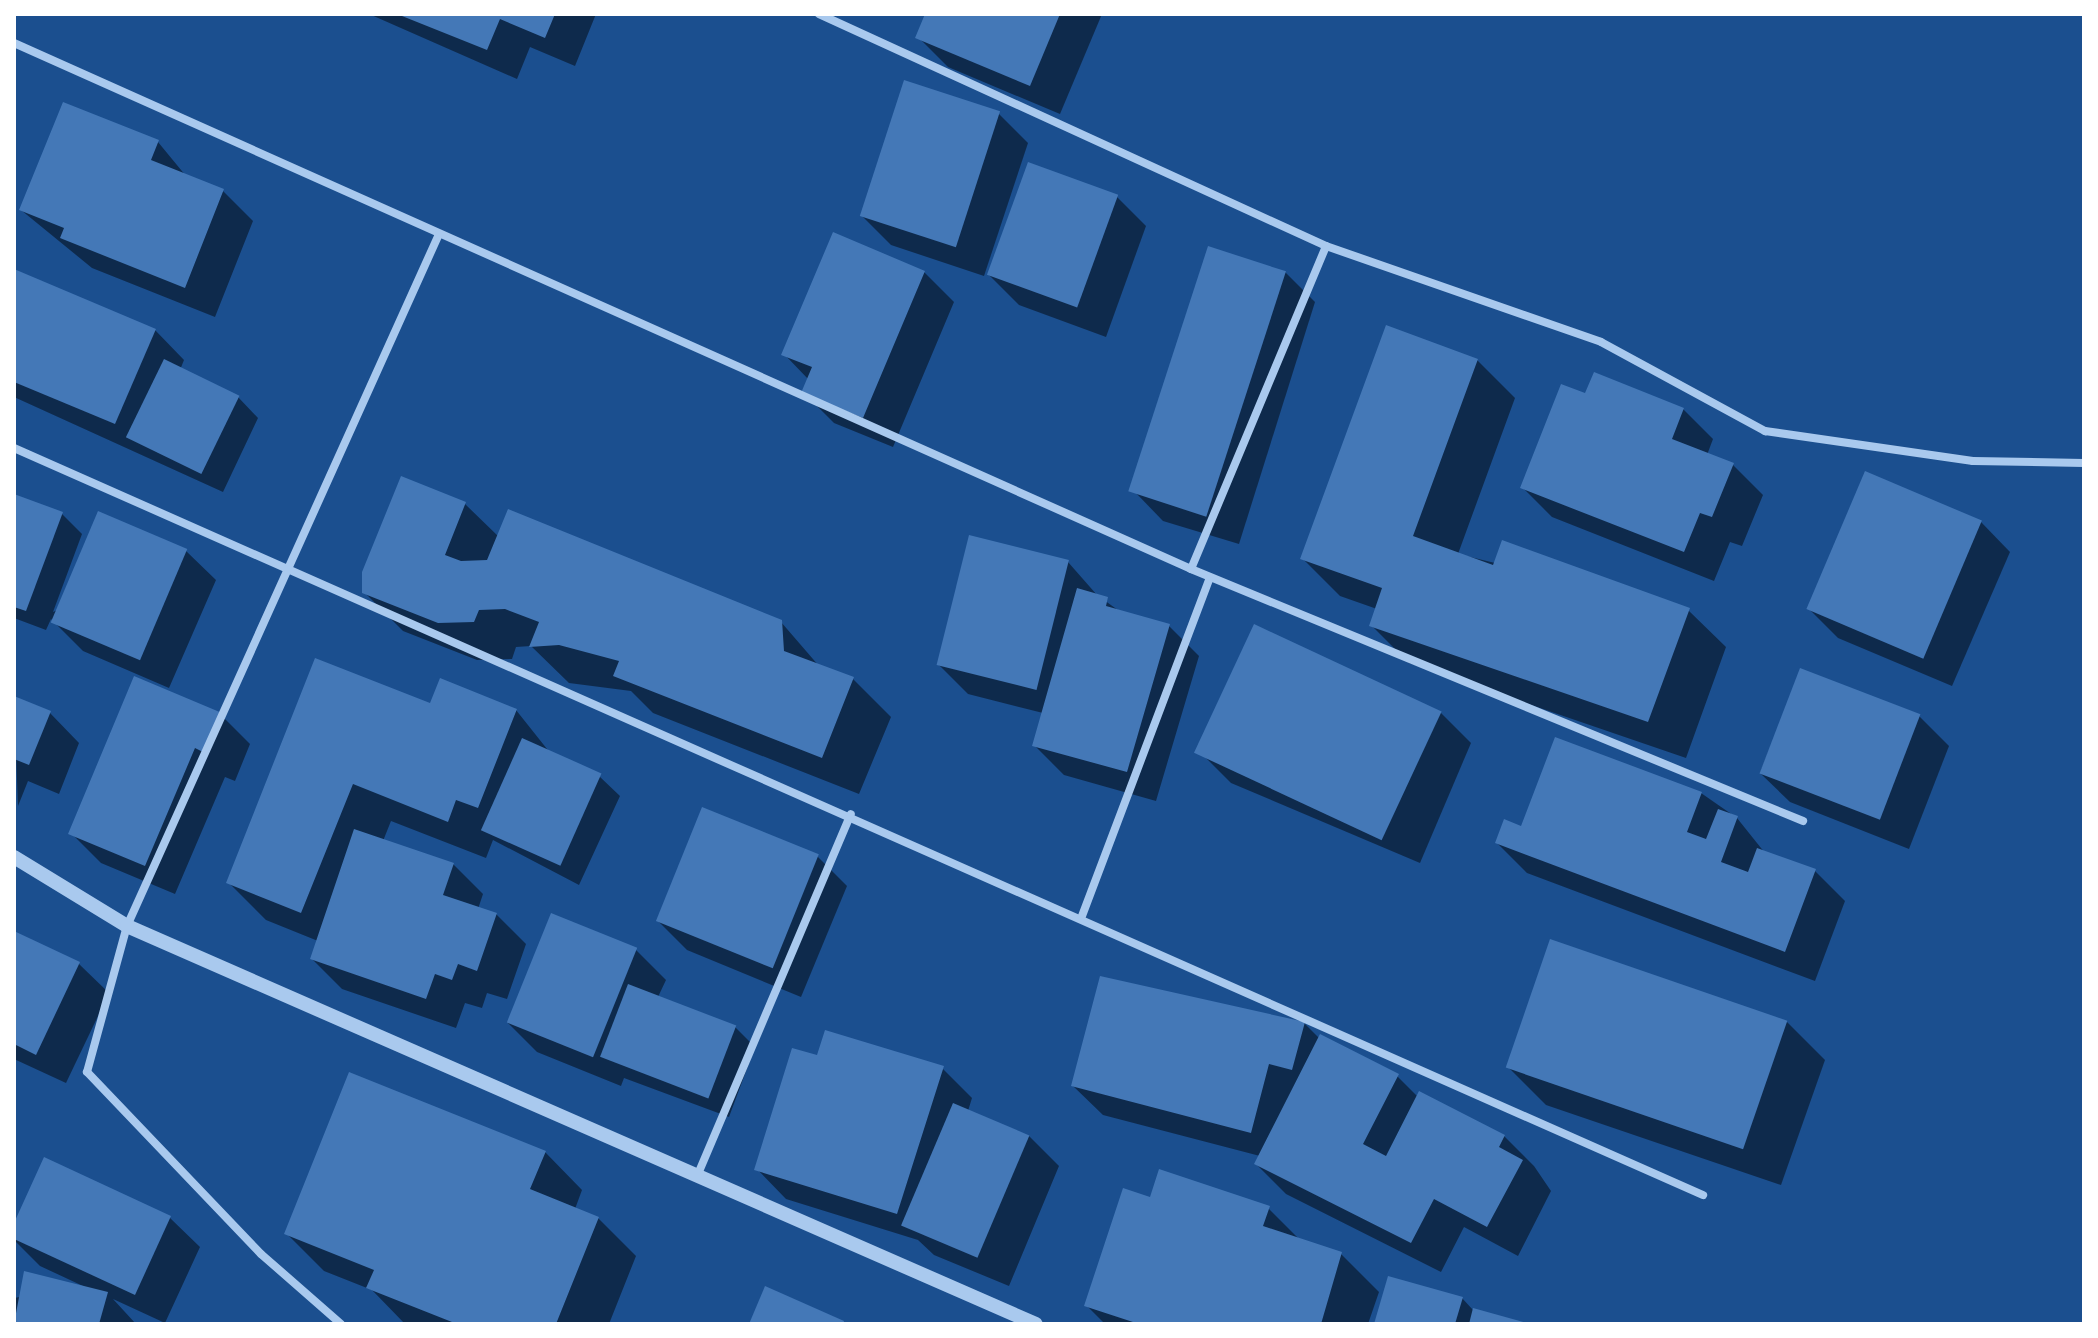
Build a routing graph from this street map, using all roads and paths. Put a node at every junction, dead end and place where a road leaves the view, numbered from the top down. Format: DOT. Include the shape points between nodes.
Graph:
graph roads {
  1 [pos="819,14"];
  2 [pos="14,43"];
  3 [pos="439,234"];
  4 [pos="1326,246"];
  5 [pos="14,448"];
  6 [pos="2084,463"];
  7 [pos="1191,569"];
  8 [pos="288,570"];
  9 [pos="1210,577"];
  10 [pos="851,814"];
  11 [pos="1803,821"];
  12 [pos="14,857"];
  13 [pos="1082,916"];
  14 [pos="127,926"];
  15 [pos="698,1174"];
  16 [pos="1703,1195"];
  17 [pos="341,1324"];
  18 [pos="1036,1324"];
  1 -- 4 [label="street"];
  2 -- 3 [label="street"];
  3 -- 7 [label="street"];
  3 -- 8 [label="street"];
  4 -- 6 [label="street" via="1601,342 1765,431 1973,461"];
  4 -- 7 [label="street"];
  5 -- 8 [label="street"];
  7 -- 9 [label="street"];
  8 -- 10 [label="street"];
  8 -- 14 [label="street"];
  9 -- 11 [label="street"];
  9 -- 13 [label="street"];
  10 -- 13 [label="street"];
  10 -- 15 [label="street"];
  12 -- 14 [label="street"];
  13 -- 16 [label="street"];
  14 -- 15 [label="street"];
  14 -- 17 [label="street" via="87,1072 261,1254"];
  15 -- 18 [label="street"];
}
